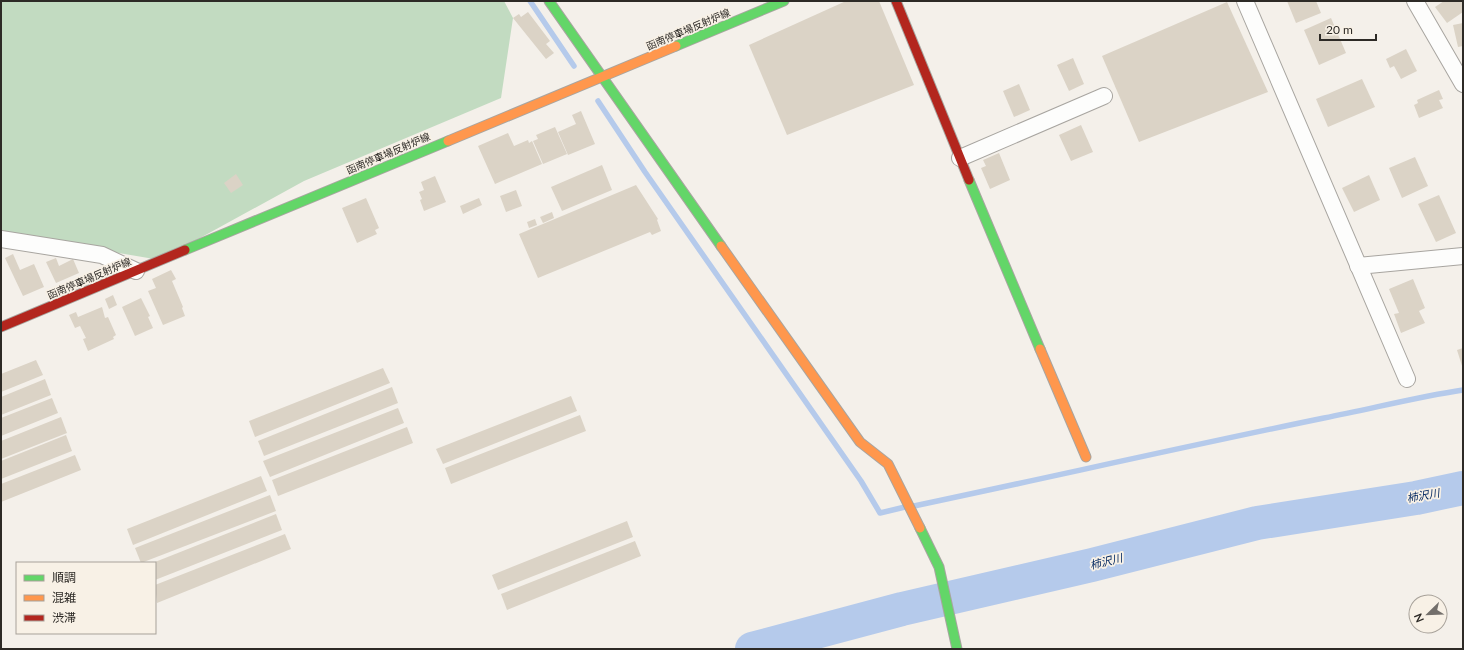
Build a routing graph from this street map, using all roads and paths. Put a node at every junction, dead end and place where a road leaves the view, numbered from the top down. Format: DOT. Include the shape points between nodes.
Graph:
graph roads {
  1 [pos="549,1"];
  2 [pos="784,1"];
  3 [pos="896,1"];
  4 [pos="1245,1"];
  5 [pos="1415,1"];
  6 [pos="1457,61"];
  7 [pos="602,77"];
  8 [pos="1463,84"];
  9 [pos="1104,96"];
  10 [pos="960,158"];
  11 [pos="1,239"];
  12 [pos="1463,256"];
  13 [pos="1358,266"];
  14 [pos="136,271"];
  15 [pos="1,327"];
  16 [pos="1407,379"];
  17 [pos="1086,457"];
  18 [pos="957,649"];
  1 -- 7 [label="street"];
  2 -- 7 [label="street, 函南停車場反射炉線"];
  3 -- 10 [label="street"];
  4 -- 13 [label="street"];
  5 -- 6 [label="street"];
  6 -- 8 [label="street"];
  7 -- 14 [label="street, 函南停車場反射炉線"];
  7 -- 18 [label="street" via="837,412 860,442 888,464 939,567"];
  9 -- 10 [label="street"];
  10 -- 17 [label="street"];
  11 -- 14 [label="street" via="102,255"];
  12 -- 13 [label="street"];
  13 -- 16 [label="street"];
  14 -- 15 [label="street, 函南停車場反射炉線"];
}
